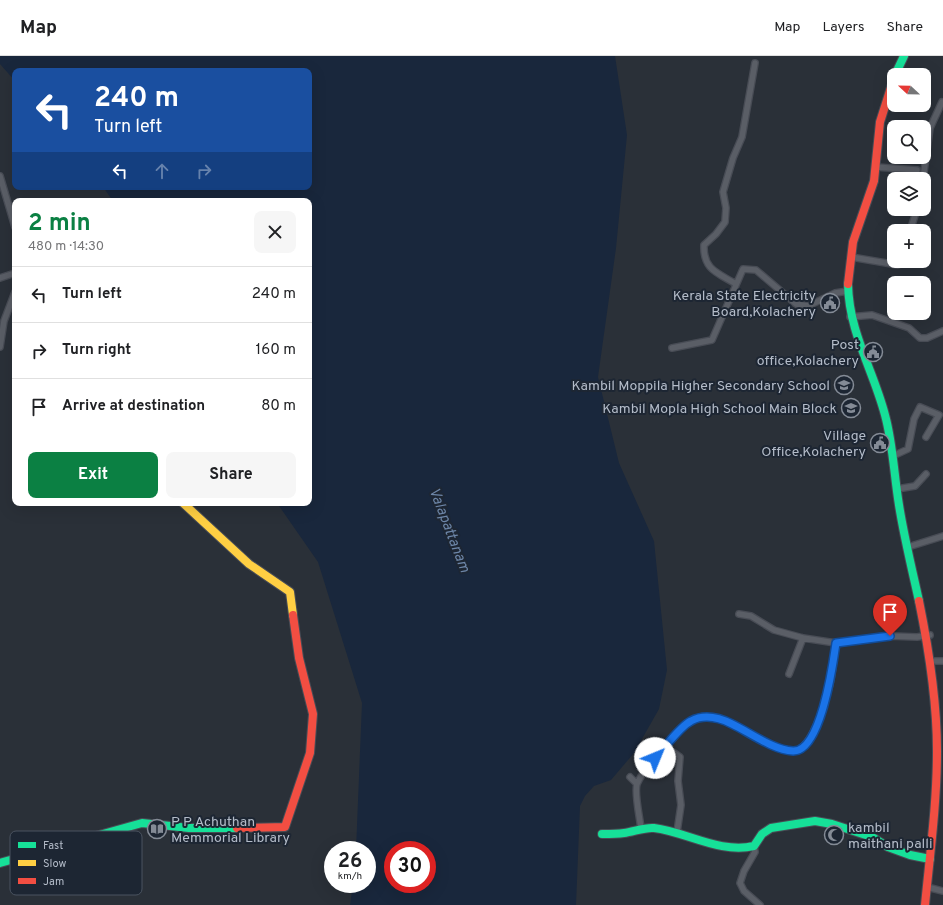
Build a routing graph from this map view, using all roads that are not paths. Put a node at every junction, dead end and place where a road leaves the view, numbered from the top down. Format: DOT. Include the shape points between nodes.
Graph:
graph roads {
  1 [pos="904,56"];
  2 [pos="755,63"];
  3 [pos="899,68"];
  4 [pos="887,100"];
  5 [pos="942,102"];
  6 [pos="876,167"];
  7 [pos="916,170"];
  8 [pos="924,172"];
  9 [pos="0,176"];
  10 [pos="12,217"];
  11 [pos="851,257"];
  12 [pos="887,263"];
  13 [pos="12,275"];
  14 [pos="0,278"];
  15 [pos="736,284"];
  16 [pos="848,291"];
  17 [pos="12,300"];
  18 [pos="850,317"];
  19 [pos="943,331"];
  20 [pos="0,347"];
  21 [pos="672,348"];
  22 [pos="926,437"];
  23 [pos="892,456"];
  24 [pos="926,474"];
  25 [pos="897,489"];
  26 [pos="186,506"];
  27 [pos="943,536"];
  28 [pos="908,547"];
  29 [pos="739,614"];
  30 [pos="930,635"];
  31 [pos="803,638"];
  32 [pos="836,643"];
  33 [pos="940,661"];
  34 [pos="789,674"];
  35 [pos="666,747"];
  36 [pos="941,765"];
  37 [pos="630,777"];
  38 [pos="637,784"];
  39 [pos="641,829"];
  40 [pos="114,831"];
  41 [pos="677,832"];
  42 [pos="602,834"];
  43 [pos="754,846"];
  44 [pos="930,858"];
  45 [pos="10,860"];
  46 [pos="0,863"];
  47 [pos="927,887"];
  48 [pos="943,891"];
  49 [pos="760,905"];
  50 [pos="925,905"];
  1 -- 3 [label="street"];
  2 -- 15 [label="street" via="742,137 723,192 725,222 704,245 709,268"];
  4 -- 6 [label="street" via="879,124"];
  5 -- 8 [label="street" via="930,128"];
  6 -- 7 [label="street"];
  6 -- 11 [label="street" via="872,191 853,240"];
  9 -- 10 [label="street"];
  11 -- 12 [label="street"];
  11 -- 16 [label="street"];
  13 -- 14 [label="street"];
  15 -- 16 [label="street" via="743,269 756,270 796,304 808,306 835,293"];
  15 -- 21 [label="street" via="712,340"];
  16 -- 18 [label="street"];
  17 -- 20 [label="street" via="4,321"];
  18 -- 19 [label="street" via="872,315 909,328 920,338 927,338"];
  18 -- 23 [label="street" via="858,346 884,413"];
  22 -- 23 [label="street" via="939,415 920,407 914,419 908,449"];
  23 -- 25 [label="street"];
  24 -- 25 [label="street" via="914,486"];
  25 -- 28 [label="street"];
  26 -- 40 [label="street" via="248,564 290,592 299,658 313,714 310,753 285,827 189,828 142,823"];
  27 -- 28 [label="street"];
  28 -- 30 [label="street"];
  29 -- 31 [label="street" via="751,616 774,630"];
  30 -- 32 [label="street" via="890,636"];
  30 -- 33 [label="street"];
  31 -- 32 [label="street"];
  31 -- 34 [label="street"];
  32 -- 35 [label="street" via="829,690 811,738 801,748 795,751 787,750 758,739 722,719 710,717 691,721"];
  33 -- 36 [label="street"];
  35 -- 38 [label="street" via="646,768"];
  35 -- 41 [label="street" via="680,757 681,762 678,781 681,805"];
  36 -- 44 [label="street" via="936,785"];
  37 -- 38 [label="street"];
  38 -- 39 [label="street" via="635,792 639,804"];
  39 -- 41 [label="street"];
  39 -- 42 [label="street"];
  41 -- 43 [label="street" via="718,846"];
  43 -- 44 [label="street" via="762,834 771,828 815,822 832,824 872,837 888,847 910,855"];
  43 -- 49 [label="street" via="755,852 740,883 744,891"];
  44 -- 47 [label="street"];
  45 -- 46 [label="street"];
  47 -- 48 [label="street"];
  47 -- 50 [label="street"];
}
